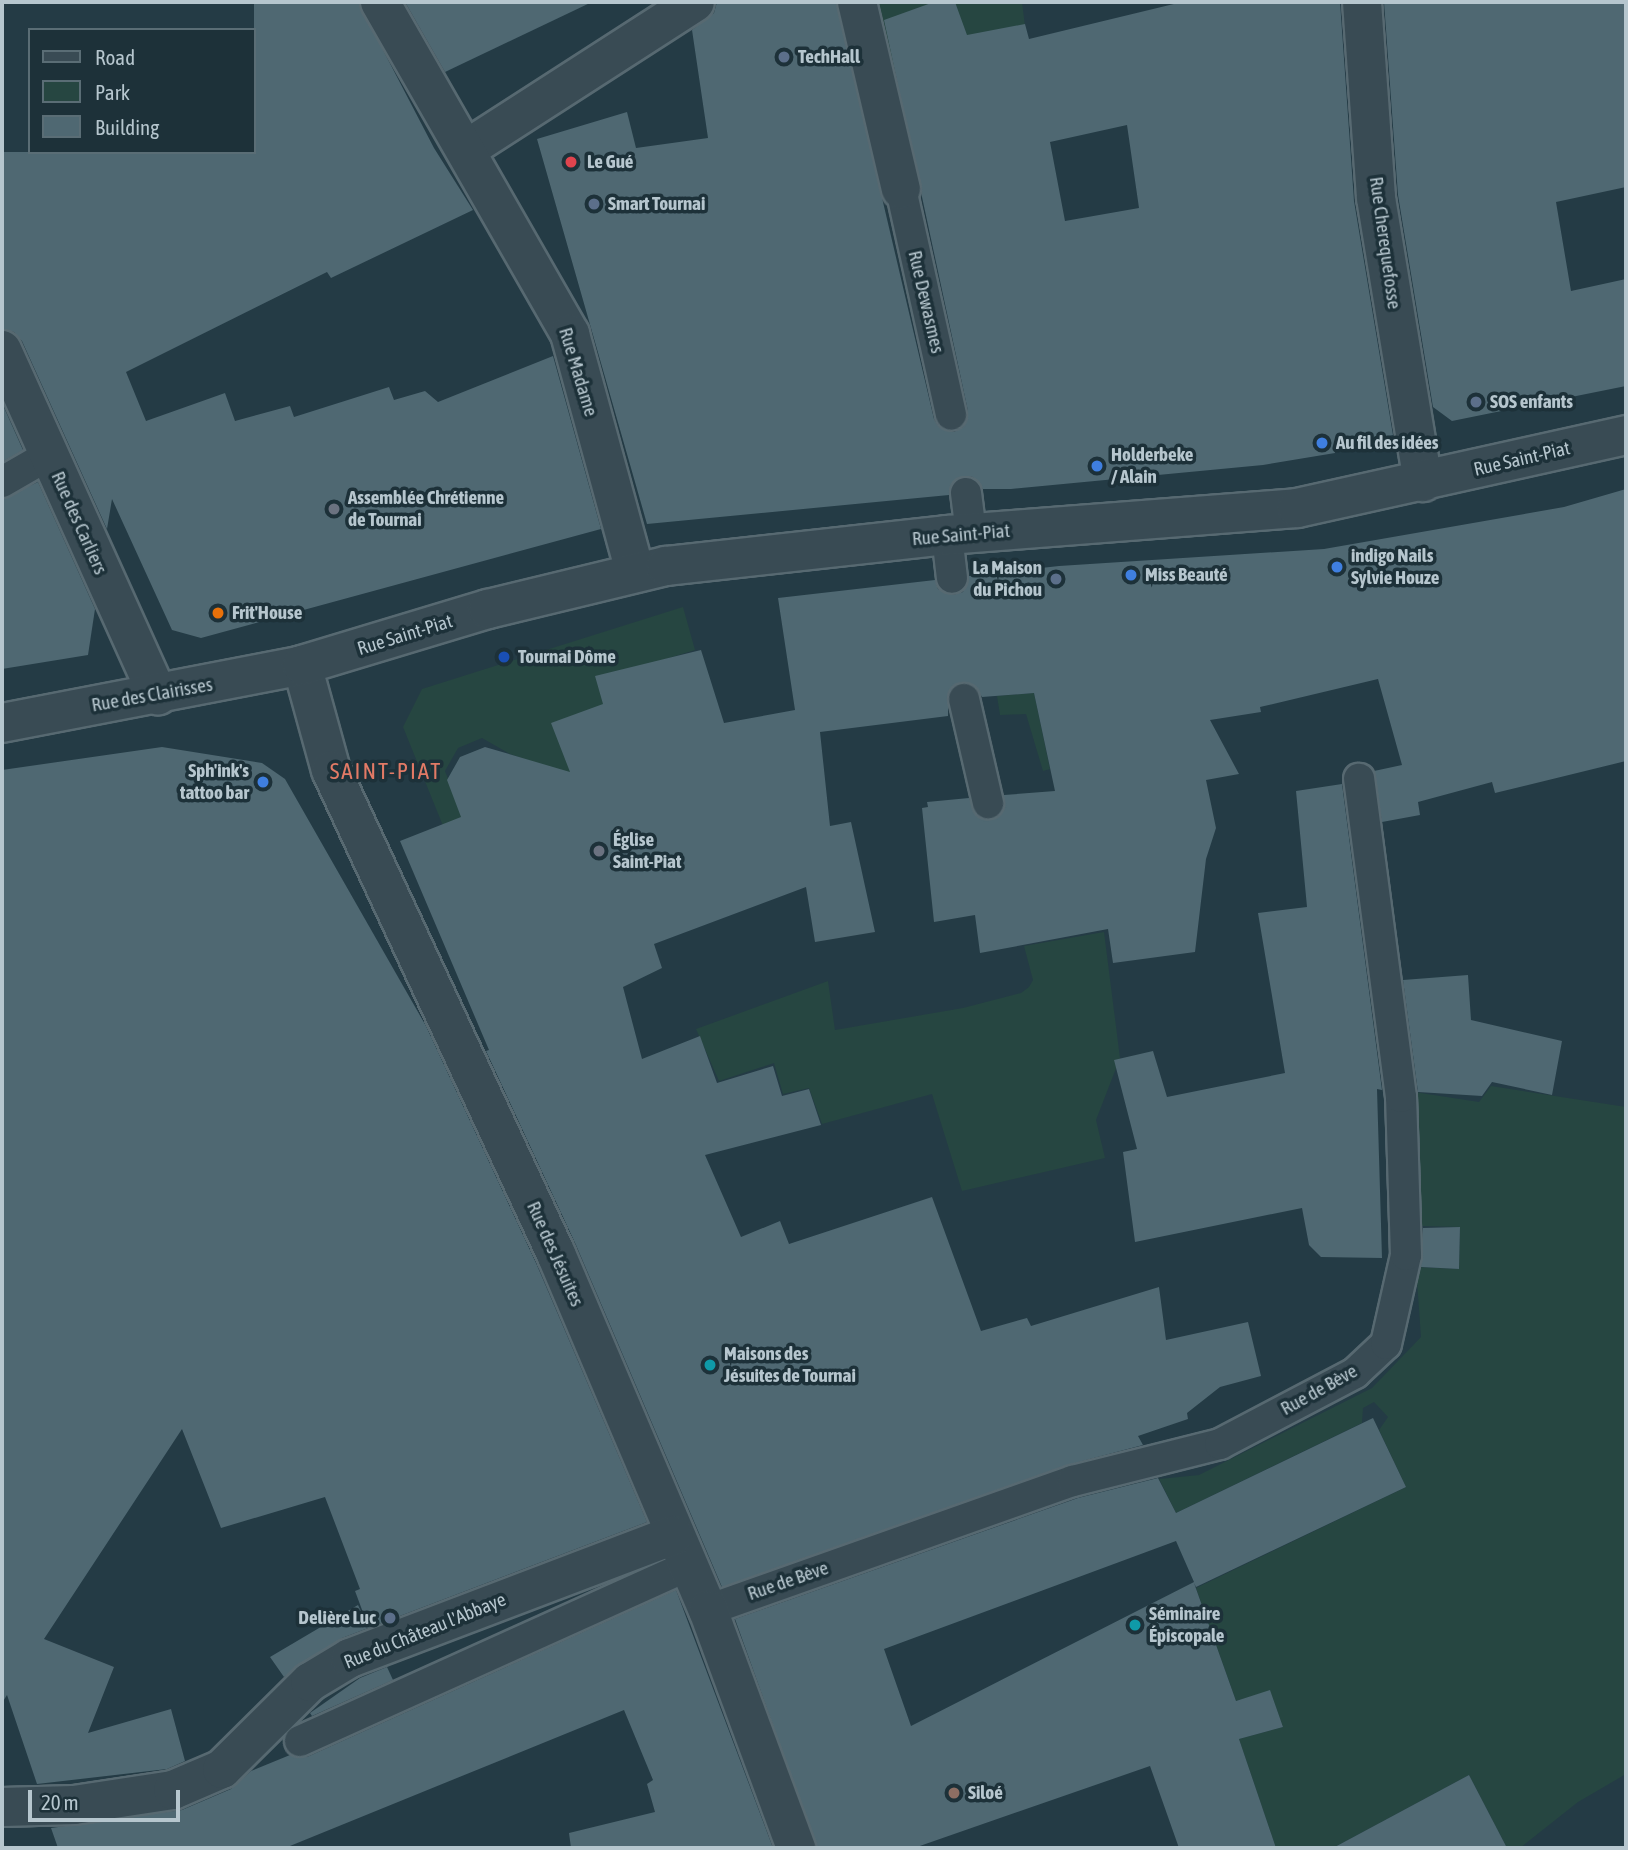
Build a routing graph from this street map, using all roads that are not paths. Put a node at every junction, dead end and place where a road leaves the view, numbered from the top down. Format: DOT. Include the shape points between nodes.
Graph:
graph roads {
  1 [pos="380,2"];
  2 [pos="695,2"];
  3 [pos="857,2"];
  4 [pos="1362,2"];
  5 [pos="467,149"];
  6 [pos="901,189"];
  7 [pos="2,350"];
  8 [pos="951,415"];
  9 [pos="1626,435"];
  10 [pos="49,455"];
  11 [pos="2,482"];
  12 [pos="1423,482"];
  13 [pos="966,493"];
  14 [pos="959,534"];
  15 [pos="635,572"];
  16 [pos="952,578"];
  17 [pos="302,666"];
  18 [pos="158,695"];
  19 [pos="964,699"];
  20 [pos="2,723"];
  21 [pos="1359,779"];
  22 [pos="988,803"];
  23 [pos="680,1550"];
  24 [pos="708,1610"];
  25 [pos="300,1741"];
  26 [pos="2,1807"];
  27 [pos="796,1848"];
  1 -- 5 [label="street, Rue Madame"];
  2 -- 5 [label="street"];
  3 -- 6 [label="street"];
  4 -- 12 [label="street, Rue Cherequefosse" via="1376,198"];
  5 -- 15 [label="street, Rue Madame" via="570,334"];
  6 -- 8 [label="lane, Rue Dewasmes"];
  7 -- 10 [label="street, Rue des Carliers"];
  9 -- 12 [label="street, Rue Saint-Piat"];
  10 -- 11 [label="lane"];
  10 -- 18 [label="street, Rue des Carliers"];
  12 -- 14 [label="street, Rue Saint-Piat" via="1297,508"];
  13 -- 14 [label="lane"];
  14 -- 15 [label="street, Rue Saint-Piat"];
  14 -- 16 [label="lane"];
  15 -- 17 [label="street, Rue Saint-Piat"];
  17 -- 18 [label="street, Rue des Clairisses"];
  17 -- 23 [label="street, Rue des Jésuites" via="331,770 556,1254"];
  18 -- 20 [label="street, Rue des Clairisses"];
  19 -- 22 [label="lane"];
  21 -- 24 [label="lane, Rue de Bève" via="1401,1097 1406,1255 1386,1344 1355,1373 1220,1444 1073,1482"];
  23 -- 24 [label="street, Rue des Jésuites"];
  23 -- 25 [label="lane"];
  23 -- 26 [label="street, Rue du Château l'Abbaye" via="349,1658 310,1682 222,1769 173,1790 74,1805"];
  24 -- 27 [label="street, Rue des Jésuites"];
}
